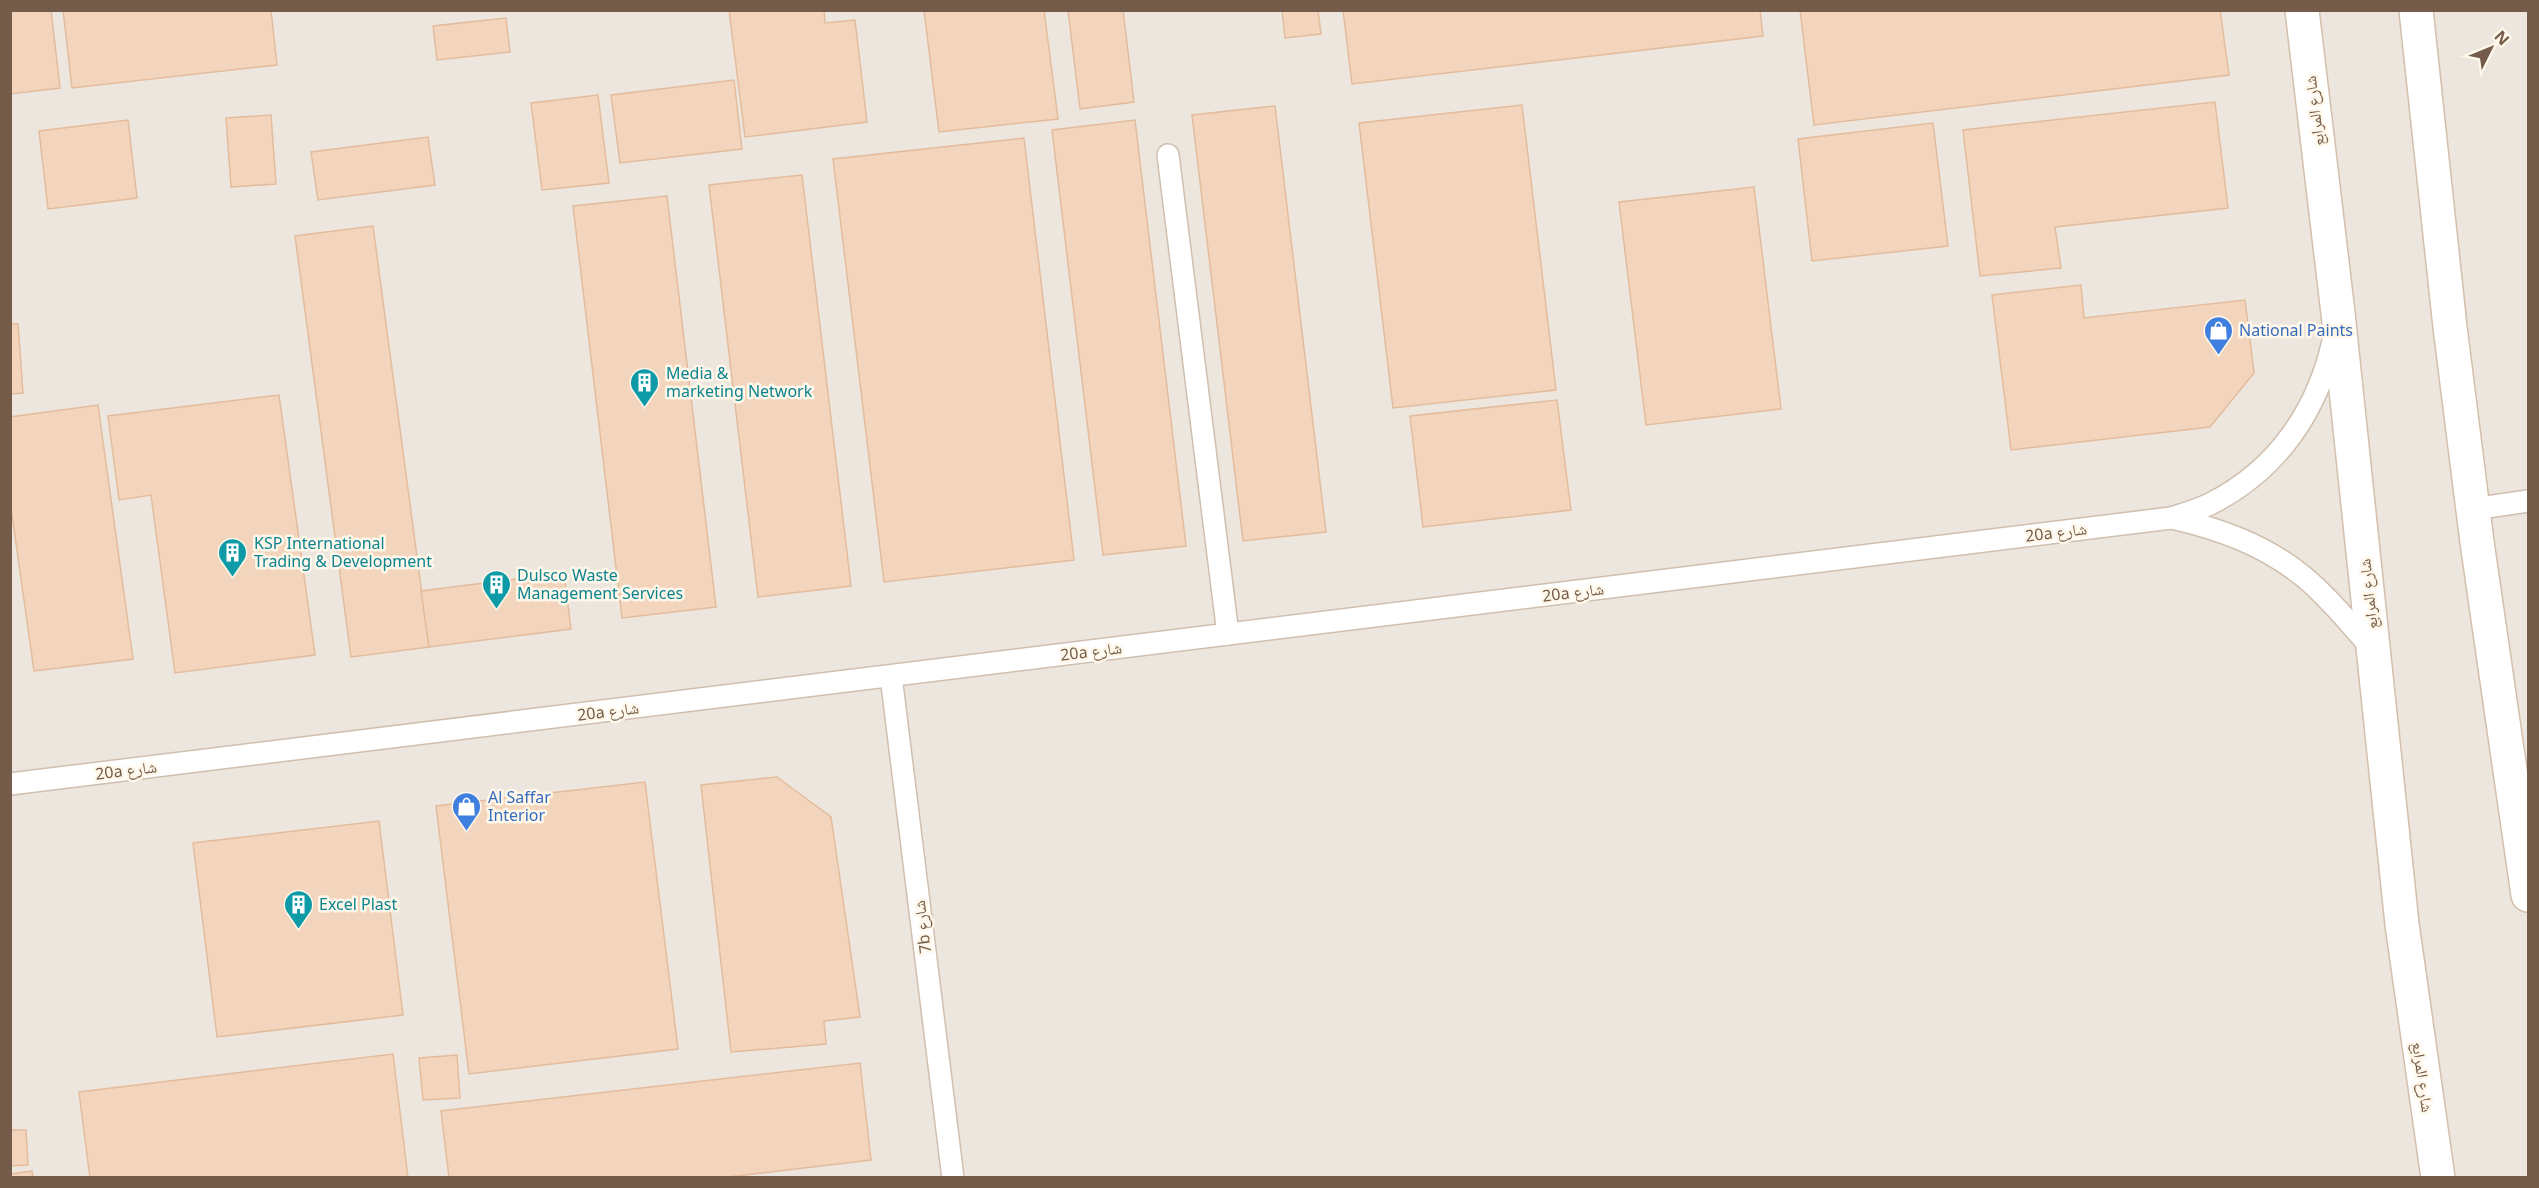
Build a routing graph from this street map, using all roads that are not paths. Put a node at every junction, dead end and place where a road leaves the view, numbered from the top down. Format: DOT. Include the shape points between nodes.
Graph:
graph roads {
  1 [pos="2302,10"];
  2 [pos="2416,10"];
  3 [pos="1168,155"];
  4 [pos="2338,313"];
  5 [pos="2529,501"];
  6 [pos="2473,509"];
  7 [pos="2171,518"];
  8 [pos="1228,634"];
  9 [pos="2374,650"];
  10 [pos="891,676"];
  11 [pos="10,784"];
  12 [pos="2529,895"];
  13 [pos="953,1178"];
  14 [pos="2438,1178"];
  1 -- 4 [label="main road, شارع المرابع"];
  2 -- 6 [label="main road"];
  3 -- 8 [label="lane"];
  4 -- 7 [label="lane, 20a شارع" via="2318,392 2293,435 2274,458 2243,484 2209,504"];
  4 -- 9 [label="main road, شارع المرابع"];
  5 -- 6 [label="lane"];
  6 -- 12 [label="main road"];
  7 -- 8 [label="lane, 20a شارع"];
  7 -- 9 [label="lane, 20a شارع" via="2208,526 2275,556 2305,578"];
  8 -- 10 [label="lane, 20a شارع"];
  9 -- 14 [label="main road, شارع المرابع" via="2402,924"];
  10 -- 11 [label="lane, 20a شارع"];
  10 -- 13 [label="lane, 7b شارع"];
}
